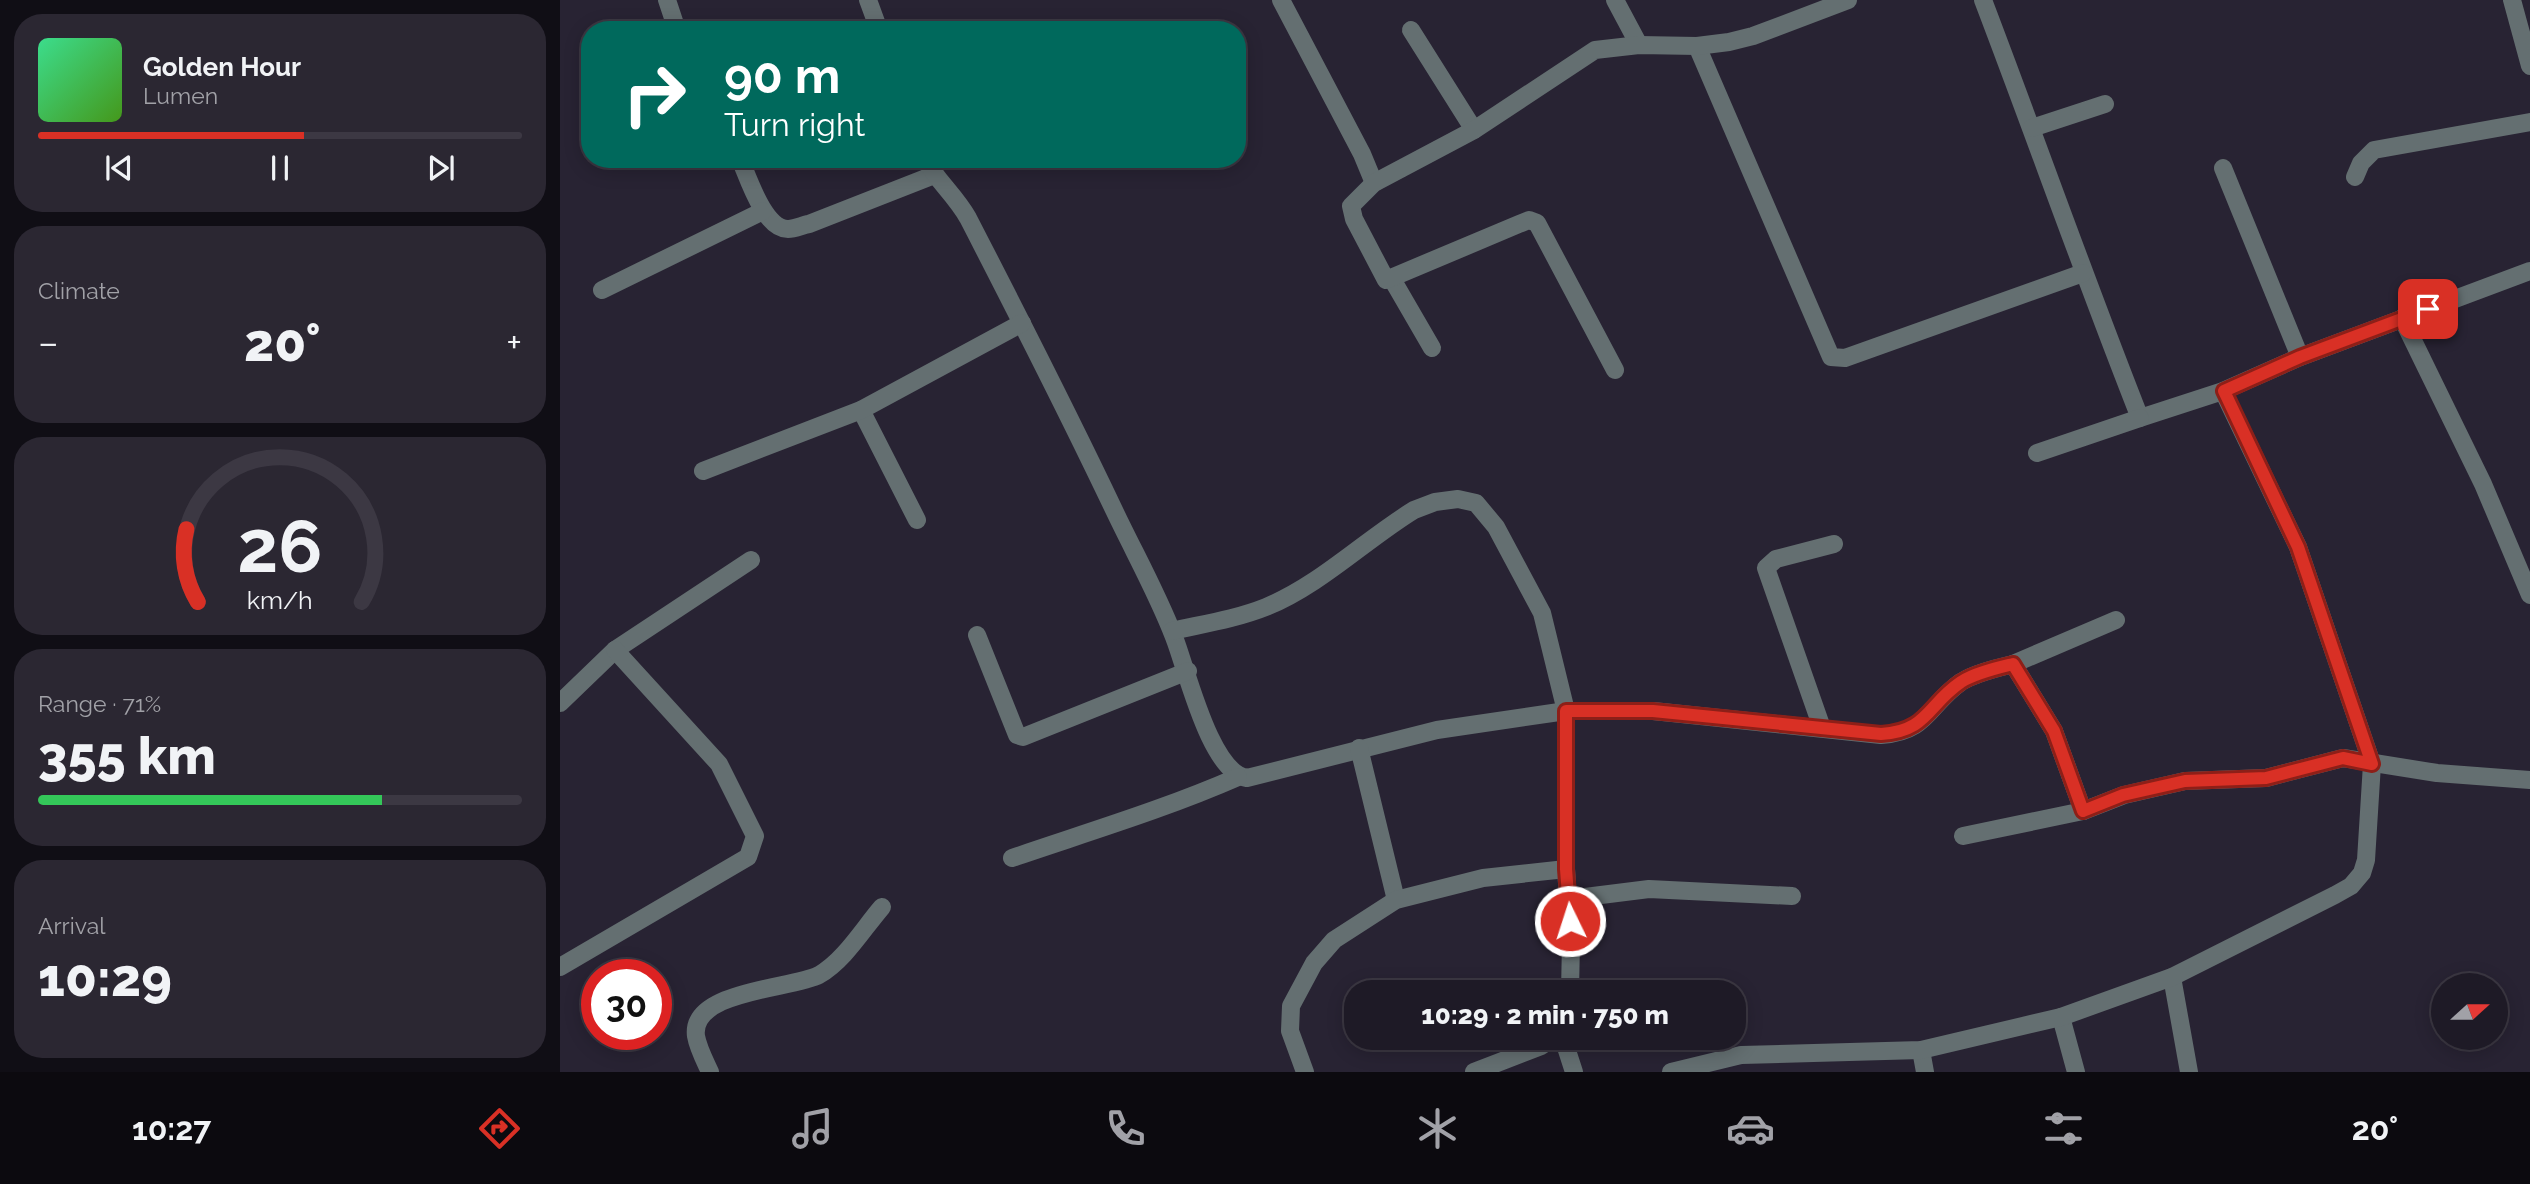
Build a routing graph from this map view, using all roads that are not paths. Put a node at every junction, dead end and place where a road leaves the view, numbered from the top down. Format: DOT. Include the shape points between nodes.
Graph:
graph roads {
  1 [pos="667,0"];
  2 [pos="868,0"];
  3 [pos="1281,0"];
  4 [pos="1615,0"];
  5 [pos="1848,0"];
  6 [pos="1983,0"];
  7 [pos="2512,0"];
  8 [pos="674,21"];
  9 [pos="876,21"];
  10 [pos="1411,30"];
  11 [pos="1639,45"];
  12 [pos="1697,46"];
  13 [pos="2530,66"];
  14 [pos="2105,104"];
  15 [pos="2530,122"];
  16 [pos="2032,128"];
  17 [pos="1474,130"];
  18 [pos="744,168"];
  19 [pos="927,168"];
  20 [pos="930,168"];
  21 [pos="2223,168"];
  22 [pos="2355,177"];
  23 [pos="1374,183"];
  24 [pos="763,211"];
  25 [pos="2530,271"];
  26 [pos="2082,273"];
  27 [pos="1392,279"];
  28 [pos="601,290"];
  29 [pos="2402,318"];
  30 [pos="1022,323"];
  31 [pos="1432,348"];
  32 [pos="2300,357"];
  33 [pos="1615,370"];
  34 [pos="2224,391"];
  35 [pos="861,410"];
  36 [pos="2140,418"];
  37 [pos="2037,453"];
  38 [pos="703,471"];
  39 [pos="917,520"];
  40 [pos="1834,544"];
  41 [pos="751,560"];
  42 [pos="2530,595"];
  43 [pos="2116,620"];
  44 [pos="1172,631"];
  45 [pos="977,635"];
  46 [pos="615,650"];
  47 [pos="2013,664"];
  48 [pos="1188,671"];
  49 [pos="560,703"];
  50 [pos="1566,711"];
  51 [pos="1822,727"];
  52 [pos="1359,748"];
  53 [pos="2372,764"];
  54 [pos="1238,777"];
  55 [pos="2530,780"];
  56 [pos="2083,811"];
  57 [pos="1963,836"];
  58 [pos="1012,858"];
  59 [pos="1566,869"];
  60 [pos="1792,896"];
  61 [pos="1569,899"];
  62 [pos="1396,900"];
  63 [pos="882,907"];
  64 [pos="560,967"];
  65 [pos="2172,977"];
  66 [pos="1570,980"];
  67 [pos="2061,1017"];
  68 [pos="1531,1050"];
  69 [pos="1567,1050"];
  70 [pos="1921,1050"];
  71 [pos="710,1072"];
  72 [pos="1305,1072"];
  73 [pos="1474,1072"];
  74 [pos="1574,1072"];
  75 [pos="1671,1072"];
  76 [pos="1925,1072"];
  77 [pos="2076,1072"];
  78 [pos="2189,1072"];
  1 -- 8 [label="street"];
  2 -- 9 [label="street"];
  3 -- 23 [label="street"];
  4 -- 11 [label="street"];
  5 -- 12 [label="street" via="1754,36"];
  6 -- 16 [label="street"];
  7 -- 13 [label="street"];
  10 -- 17 [label="street"];
  11 -- 12 [label="street"];
  11 -- 17 [label="street" via="1595,50"];
  12 -- 26 [label="street" via="1830,357 1845,358"];
  14 -- 16 [label="street"];
  15 -- 22 [label="street" via="2374,150"];
  16 -- 26 [label="street"];
  17 -- 23 [label="street"];
  18 -- 24 [label="street"];
  19 -- 24 [label="street" via="810,224 780,227"];
  20 -- 30 [label="street" via="955,195"];
  21 -- 32 [label="street"];
  23 -- 27 [label="street" via="1351,206 1382,276"];
  24 -- 28 [label="street"];
  25 -- 29 [label="street"];
  26 -- 36 [label="street"];
  27 -- 31 [label="street"];
  27 -- 33 [label="street" via="1529,220 1537,223"];
  29 -- 32 [label="street"];
  29 -- 42 [label="street" via="2483,484"];
  30 -- 35 [label="street"];
  30 -- 44 [label="street"];
  32 -- 34 [label="street"];
  34 -- 36 [label="street"];
  34 -- 53 [label="street" via="2298,547"];
  35 -- 38 [label="street"];
  35 -- 39 [label="street"];
  36 -- 37 [label="street"];
  40 -- 51 [label="street" via="1776,559 1766,568"];
  41 -- 46 [label="street"];
  43 -- 47 [label="street"];
  44 -- 48 [label="street"];
  44 -- 50 [label="street" via="1253,611 1293,593 1415,510 1446,500 1476,503 1496,527 1542,613"];
  45 -- 48 [label="street" via="1008,718 1023,737"];
  46 -- 49 [label="street"];
  46 -- 64 [label="street" via="719,764 755,836 748,857"];
  47 -- 51 [label="street" via="1962,681 1914,728 1900,733"];
  47 -- 56 [label="street" via="2054,731"];
  48 -- 54 [label="street" via="1205,728 1220,757"];
  50 -- 51 [label="street" via="1653,711"];
  50 -- 52 [label="street" via="1437,730"];
  50 -- 59 [label="street"];
  52 -- 54 [label="street"];
  52 -- 62 [label="street"];
  53 -- 55 [label="street"];
  53 -- 56 [label="street" via="2343,758 2266,778 2185,781 2123,795"];
  53 -- 65 [label="street" via="2366,860 2351,886"];
  54 -- 58 [label="street" via="1179,803"];
  56 -- 57 [label="street"];
  59 -- 61 [label="street"];
  59 -- 62 [label="street" via="1483,878"];
  60 -- 61 [label="street" via="1649,889"];
  61 -- 66 [label="street"];
  62 -- 72 [label="street" via="1334,940 1300,986 1291,1006 1290,1031"];
  63 -- 71 [label="street" via="826,970 788,985 748,992 706,1012 696,1038"];
  65 -- 67 [label="street"];
  65 -- 78 [label="street"];
  67 -- 70 [label="street"];
  67 -- 77 [label="street"];
  68 -- 73 [label="street"];
  69 -- 74 [label="street"];
  70 -- 75 [label="street" via="1741,1055"];
  70 -- 76 [label="street"];
}
